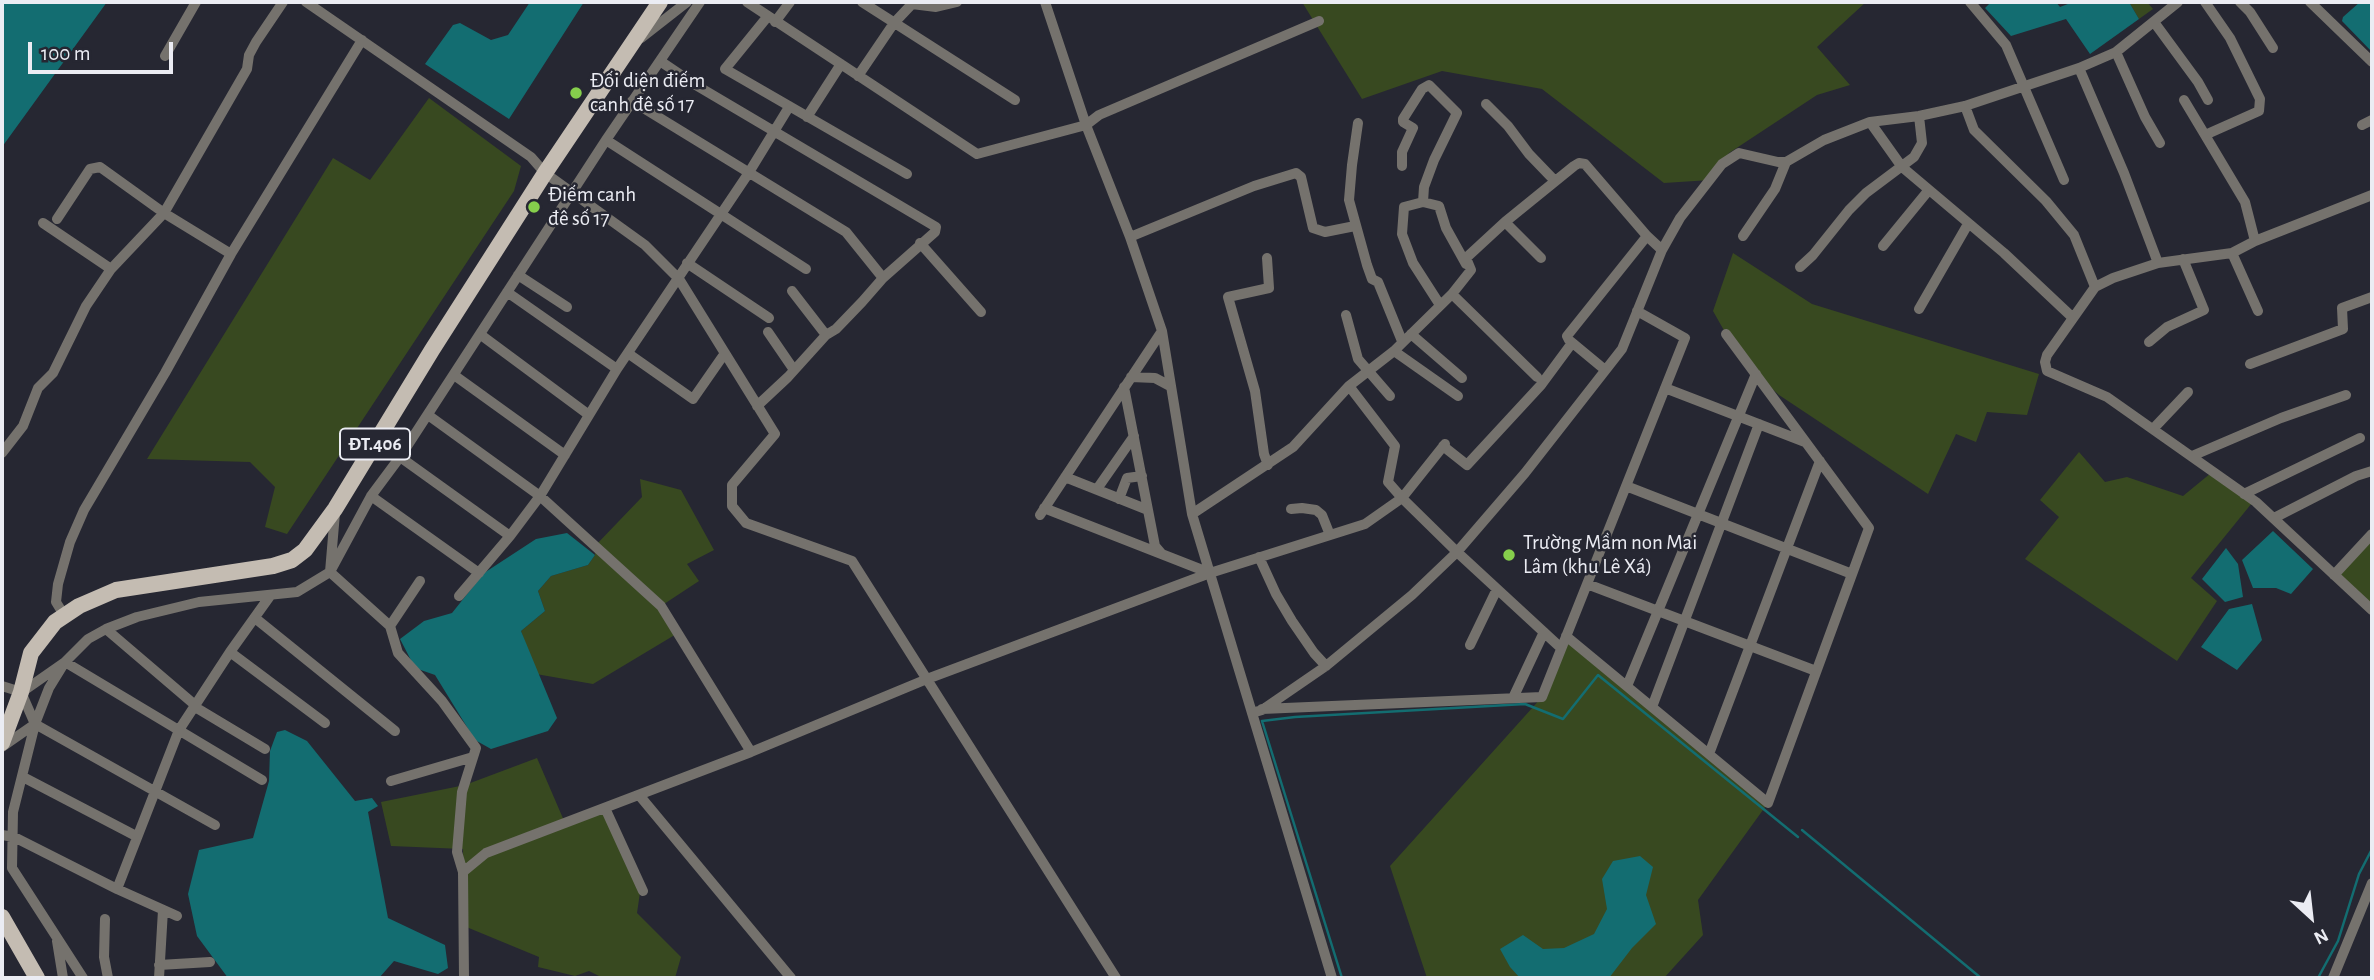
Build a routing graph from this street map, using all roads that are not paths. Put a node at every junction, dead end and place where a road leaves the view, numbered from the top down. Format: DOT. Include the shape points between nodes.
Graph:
graph roads {
  1 [pos="196,2"];
  2 [pos="283,2"];
  3 [pos="307,2"];
  4 [pos="660,2"];
  5 [pos="687,2"];
  6 [pos="700,2"];
  7 [pos="747,2"];
  8 [pos="790,2"];
  9 [pos="862,2"];
  10 [pos="957,2"];
  11 [pos="1045,2"];
  12 [pos="1970,2"];
  13 [pos="2178,2"];
  14 [pos="2205,2"];
  15 [pos="2240,2"];
  16 [pos="2310,2"];
  17 [pos="771,19"];
  18 [pos="1319,21"];
  19 [pos="2154,22"];
  20 [pos="894,23"];
  21 [pos="362,40"];
  22 [pos="630,47"];
  23 [pos="2273,48"];
  24 [pos="2116,52"];
  25 [pos="165,55"];
  26 [pos="660,61"];
  27 [pos="2372,62"];
  28 [pos="841,64"];
  29 [pos="2079,68"];
  30 [pos="858,76"];
  31 [pos="2022,88"];
  32 [pos="1014,100"];
  33 [pos="2184,100"];
  34 [pos="2208,100"];
  35 [pos="632,101"];
  36 [pos="1486,104"];
  37 [pos="1965,106"];
  38 [pos="789,107"];
  39 [pos="1919,116"];
  40 [pos="807,117"];
  41 [pos="1358,122"];
  42 [pos="1870,122"];
  43 [pos="1086,125"];
  44 [pos="774,132"];
  45 [pos="2205,135"];
  46 [pos="606,140"];
  47 [pos="2160,143"];
  48 [pos="1786,162"];
  49 [pos="1402,166"];
  50 [pos="1902,167"];
  51 [pos="545,173"];
  52 [pos="748,174"];
  53 [pos="907,174"];
  54 [pos="2064,180"];
  55 [pos="1555,181"];
  56 [pos="1928,191"];
  57 [pos="573,193"];
  58 [pos="2372,195"];
  59 [pos="1423,202"];
  60 [pos="164,213"];
  61 [pos="722,214"];
  62 [pos="57,219"];
  63 [pos="1505,222"];
  64 [pos="43,223"];
  65 [pos="1968,224"];
  66 [pos="1355,226"];
  67 [pos="1647,236"];
  68 [pos="1743,236"];
  69 [pos="1130,237"];
  70 [pos="2255,241"];
  71 [pos="920,243"];
  72 [pos="1883,246"];
  73 [pos="1662,250"];
  74 [pos="2232,253"];
  75 [pos="231,254"];
  76 [pos="1267,258"];
  77 [pos="1541,258"];
  78 [pos="2183,259"];
  79 [pos="687,263"];
  80 [pos="2158,263"];
  81 [pos="1800,267"];
  82 [pos="111,269"];
  83 [pos="806,269"];
  84 [pos="1471,270"];
  85 [pos="518,275"];
  86 [pos="883,278"];
  87 [pos="679,279"];
  88 [pos="2095,287"];
  89 [pos="792,291"];
  90 [pos="507,292"];
  91 [pos="1452,295"];
  92 [pos="2372,297"];
  93 [pos="1440,305"];
  94 [pos="567,307"];
  95 [pos="1919,309"];
  96 [pos="1637,311"];
  97 [pos="2258,311"];
  98 [pos="981,312"];
  99 [pos="1346,315"];
  100 [pos="2072,317"];
  101 [pos="769,318"];
  102 [pos="1162,331"];
  103 [pos="768,332"];
  104 [pos="1726,334"];
  105 [pos="481,335"];
  106 [pos="825,335"];
  107 [pos="1406,338"];
  108 [pos="2149,342"];
  109 [pos="1573,343"];
  110 [pos="1394,351"];
  111 [pos="725,353"];
  112 [pos="629,354"];
  113 [pos="2250,364"];
  114 [pos="617,369"];
  115 [pos="1604,369"];
  116 [pos="794,370"];
  117 [pos="1368,371"];
  118 [pos="1756,374"];
  119 [pos="454,375"];
  120 [pos="1131,377"];
  121 [pos="1537,377"];
  122 [pos="1462,379"];
  123 [pos="1170,386"];
  124 [pos="1349,386"];
  125 [pos="1124,387"];
  126 [pos="1665,388"];
  127 [pos="2188,392"];
  128 [pos="2346,395"];
  129 [pos="1390,396"];
  130 [pos="1458,396"];
  131 [pos="757,406"];
  132 [pos="428,415"];
  133 [pos="589,415"];
  134 [pos="1738,416"];
  135 [pos="1759,424"];
  136 [pos="2153,429"];
  137 [pos="1134,436"];
  138 [pos="2360,438"];
  139 [pos="1806,442"];
  140 [pos="2,453"];
  141 [pos="565,455"];
  142 [pos="2192,456"];
  143 [pos="400,457"];
  144 [pos="1820,461"];
  145 [pos="1269,465"];
  146 [pos="1113,466"];
  147 [pos="2372,471"];
  148 [pos="1142,476"];
  149 [pos="1065,477"];
  150 [pos="1127,478"];
  151 [pos="1626,486"];
  152 [pos="1097,489"];
  153 [pos="2244,494"];
  154 [pos="371,496"];
  155 [pos="540,496"];
  156 [pos="1402,498"];
  157 [pos="1119,499"];
  158 [pos="335,509"];
  159 [pos="1291,509"];
  160 [pos="1148,510"];
  161 [pos="1192,514"];
  162 [pos="1698,514"];
  163 [pos="2274,518"];
  164 [pos="1722,524"];
  165 [pos="2372,534"];
  166 [pos="1330,535"];
  167 [pos="510,536"];
  168 [pos="1787,549"];
  169 [pos="1457,552"];
  170 [pos="1162,554"];
  171 [pos="1259,557"];
  172 [pos="330,572"];
  173 [pos="479,573"];
  174 [pos="1210,573"];
  175 [pos="1852,574"];
  176 [pos="2334,575"];
  177 [pos="420,580"];
  178 [pos="1587,584"];
  179 [pos="1497,589"];
  180 [pos="270,596"];
  181 [pos="459,596"];
  182 [pos="2372,610"];
  183 [pos="1658,611"];
  184 [pos="64,615"];
  185 [pos="255,618"];
  186 [pos="1685,621"];
  187 [pos="390,626"];
  188 [pos="106,629"];
  189 [pos="1544,632"];
  190 [pos="1566,636"];
  191 [pos="1470,645"];
  192 [pos="1750,646"];
  193 [pos="1561,648"];
  194 [pos="230,652"];
  195 [pos="65,662"];
  196 [pos="1326,666"];
  197 [pos="1816,671"];
  198 [pos="927,679"];
  199 [pos="2,685"];
  200 [pos="1627,686"];
  201 [pos="22,692"];
  202 [pos="1513,698"];
  203 [pos="195,706"];
  204 [pos="1652,707"];
  205 [pos="1257,711"];
  206 [pos="325,723"];
  207 [pos="36,724"];
  208 [pos="179,730"];
  209 [pos="395,731"];
  210 [pos="2,745"];
  211 [pos="265,749"];
  212 [pos="751,752"];
  213 [pos="1709,754"];
  214 [pos="473,757"];
  215 [pos="23,777"];
  216 [pos="262,780"];
  217 [pos="391,781"];
  218 [pos="155,792"];
  219 [pos="639,795"];
  220 [pos="605,808"];
  221 [pos="215,825"];
  222 [pos="2,835"];
  223 [pos="136,836"];
  224 [pos="14,837"];
  225 [pos="463,872"];
  226 [pos="2372,883"];
  227 [pos="117,889"];
  228 [pos="643,891"];
  229 [pos="163,910"];
  230 [pos="177,916"];
  231 [pos="2,917"];
  232 [pos="105,919"];
  233 [pos="56,937"];
  234 [pos="210,962"];
  235 [pos="159,965"];
  236 [pos="37,978"];
  237 [pos="62,978"];
  238 [pos="83,978"];
  239 [pos="108,978"];
  240 [pos="159,978"];
  241 [pos="464,978"];
  242 [pos="791,978"];
  243 [pos="1116,978"];
  244 [pos="1332,978"];
  245 [pos="2333,978"];
  1 -- 25 [label="street"];
  2 -- 60 [label="street" via="256,41 247,69"];
  3 -- 21 [label="street"];
  4 -- 22 [label="main road, ĐT.406"];
  5 -- 22 [label="street"];
  6 -- 26 [label="street"];
  7 -- 17 [label="street"];
  8 -- 17 [label="street"];
  9 -- 20 [label="street"];
  10 -- 20 [label="street" via="936,7 912,4"];
  11 -- 43 [label="street"];
  12 -- 31 [label="street" via="2006,45"];
  13 -- 19 [label="street"];
  14 -- 45 [label="street" via="2230,38 2260,99 2259,111"];
  15 -- 23 [label="street"];
  16 -- 27 [label="street"];
  17 -- 28 [label="street"];
  17 -- 38 [label="street" via="726,69"];
  18 -- 43 [label="street" via="1099,114"];
  19 -- 24 [label="street"];
  19 -- 34 [label="street"];
  20 -- 30 [label="street"];
  20 -- 32 [label="street"];
  21 -- 51 [label="street" via="531,157"];
  21 -- 75 [label="street"];
  22 -- 51 [label="main road, ĐT.406"];
  24 -- 29 [label="street"];
  24 -- 47 [label="street"];
  26 -- 35 [label="street"];
  26 -- 44 [label="street"];
  28 -- 30 [label="street"];
  28 -- 40 [label="street"];
  29 -- 31 [label="street"];
  29 -- 80 [label="street"];
  30 -- 43 [label="street" via="977,153"];
  31 -- 37 [label="street"];
  31 -- 54 [label="street"];
  33 -- 45 [label="street"];
  35 -- 46 [label="street"];
  35 -- 52 [label="street"];
  36 -- 55 [label="street"];
  37 -- 39 [label="street"];
  37 -- 88 [label="street" via="1975,130 2074,235"];
  38 -- 40 [label="street"];
  38 -- 44 [label="street"];
  39 -- 42 [label="street"];
  39 -- 50 [label="street" via="1922,143"];
  40 -- 53 [label="street"];
  41 -- 66 [label="street" via="1349,200"];
  42 -- 48 [label="street" via="1824,140"];
  42 -- 50 [label="street"];
  43 -- 69 [label="street"];
  44 -- 52 [label="street"];
  44 -- 71 [label="street" via="935,225 934,232"];
  45 -- 70 [label="street" via="2245,202"];
  46 -- 57 [label="street"];
  46 -- 61 [label="street"];
  48 -- 68 [label="street" via="1775,189"];
  48 -- 73 [label="street" via="1739,153 1728,159 1680,218"];
  49 -- 59 [label="street" via="1402,152 1413,128 1404,119 1429,85 1458,113 1434,160"];
  50 -- 56 [label="street"];
  50 -- 81 [label="street" via="1866,193"];
  51 -- 57 [label="street"];
  51 -- 158 [label="main road, ĐT.406"];
  52 -- 61 [label="street"];
  52 -- 86 [label="street" via="846,232"];
  55 -- 63 [label="street"];
  55 -- 67 [label="street" via="1579,163 1585,164"];
  56 -- 65 [label="street"];
  56 -- 72 [label="street"];
  57 -- 85 [label="street"];
  57 -- 87 [label="street" via="645,245"];
  58 -- 70 [label="street"];
  59 -- 84 [label="street" via="1439,206 1446,228"];
  59 -- 93 [label="street" via="1404,206 1402,234 1413,263"];
  60 -- 62 [label="street" via="100,167 90,169"];
  60 -- 75 [label="street"];
  60 -- 82 [label="street"];
  61 -- 79 [label="street"];
  61 -- 83 [label="street"];
  63 -- 77 [label="street"];
  63 -- 84 [label="street" via="1466,258"];
  64 -- 82 [label="street"];
  65 -- 95 [label="street"];
  65 -- 100 [label="street"];
  66 -- 69 [label="street" via="1325,232 1313,228 1301,177 1296,173"];
  66 -- 107 [label="street" via="1372,279 1378,282"];
  67 -- 73 [label="street"];
  67 -- 109 [label="street" via="1567,336"];
  69 -- 102 [label="street"];
  70 -- 74 [label="street"];
  71 -- 86 [label="street"];
  71 -- 98 [label="street"];
  73 -- 96 [label="street"];
  74 -- 78 [label="street"];
  74 -- 97 [label="street"];
  75 -- 184 [label="street" via="84,510 58,584 56,602"];
  76 -- 145 [label="street" via="1269,288 1228,297 1255,391"];
  78 -- 80 [label="street"];
  78 -- 108 [label="street" via="2204,310"];
  79 -- 87 [label="street"];
  79 -- 101 [label="street"];
  80 -- 88 [label="street"];
  82 -- 140 [label="street" via="86,306 54,373 38,388 23,426"];
  84 -- 91 [label="street"];
  85 -- 90 [label="street"];
  85 -- 94 [label="street"];
  86 -- 106 [label="street"];
  87 -- 111 [label="street"];
  87 -- 112 [label="street"];
  88 -- 100 [label="street"];
  89 -- 106 [label="street"];
  90 -- 105 [label="street"];
  90 -- 114 [label="street"];
  91 -- 93 [label="street"];
  91 -- 121 [label="street"];
  92 -- 113 [label="street" via="2342,308 2343,330"];
  93 -- 107 [label="street"];
  96 -- 115 [label="street" via="1622,349"];
  96 -- 126 [label="street" via="1685,338"];
  99 -- 117 [label="street" via="1359,359"];
  100 -- 136 [label="street" via="2047,355 2047,371 2107,397"];
  102 -- 120 [label="street"];
  102 -- 123 [label="street"];
  103 -- 116 [label="street"];
  104 -- 118 [label="street"];
  105 -- 119 [label="street"];
  105 -- 133 [label="street"];
  106 -- 116 [label="street"];
  107 -- 110 [label="street"];
  107 -- 122 [label="street"];
  109 -- 115 [label="street"];
  109 -- 156 [label="street" via="1467,465 1444,445"];
  110 -- 117 [label="street"];
  110 -- 130 [label="street"];
  111 -- 112 [label="street" via="693,399"];
  111 -- 131 [label="street"];
  112 -- 114 [label="street"];
  114 -- 133 [label="street"];
  115 -- 169 [label="street" via="1525,473"];
  116 -- 131 [label="street"];
  117 -- 124 [label="street"];
  117 -- 129 [label="street"];
  118 -- 134 [label="street"];
  118 -- 139 [label="street"];
  119 -- 132 [label="street"];
  119 -- 141 [label="street"];
  120 -- 123 [label="street" via="1155,378"];
  120 -- 125 [label="street"];
  123 -- 161 [label="street"];
  124 -- 145 [label="street" via="1293,447"];
  124 -- 156 [label="street" via="1395,446 1388,482"];
  125 -- 137 [label="street"];
  125 -- 149 [label="street"];
  126 -- 134 [label="street"];
  126 -- 151 [label="street"];
  127 -- 136 [label="street"];
  128 -- 142 [label="street"];
  131 -- 198 [label="street" via="775,433 732,485 732,506 746,523 852,561"];
  132 -- 143 [label="street"];
  132 -- 155 [label="street"];
  133 -- 141 [label="street"];
  134 -- 135 [label="street"];
  134 -- 162 [label="street"];
  135 -- 139 [label="street"];
  135 -- 164 [label="street"];
  136 -- 142 [label="street"];
  137 -- 146 [label="street"];
  137 -- 148 [label="street"];
  138 -- 153 [label="street"];
  139 -- 144 [label="street"];
  141 -- 155 [label="street"];
  142 -- 153 [label="street"];
  143 -- 154 [label="street"];
  143 -- 167 [label="street"];
  144 -- 168 [label="street"];
  144 -- 175 [label="street" via="1869,528"];
  145 -- 161 [label="street"];
  146 -- 150 [label="street"];
  146 -- 152 [label="street"];
  147 -- 163 [label="street"];
  148 -- 150 [label="street"];
  148 -- 160 [label="street"];
  149 -- 152 [label="street"];
  149 -- 170 [label="street" via="1042,511"];
  150 -- 157 [label="street"];
  151 -- 162 [label="street"];
  151 -- 178 [label="street"];
  152 -- 157 [label="street"];
  153 -- 163 [label="street"];
  154 -- 172 [label="street"];
  154 -- 173 [label="street"];
  155 -- 167 [label="street"];
  155 -- 212 [label="street" via="661,606"];
  156 -- 166 [label="street" via="1365,524"];
  156 -- 169 [label="street"];
  157 -- 160 [label="street"];
  158 -- 172 [label="street"];
  158 -- 184 [label="main road, ĐT.406" via="305,550 287,562 116,590"];
  159 -- 166 [label="street" via="1316,510"];
  160 -- 170 [label="street" via="1155,546"];
  161 -- 174 [label="street"];
  162 -- 164 [label="street"];
  162 -- 183 [label="street"];
  163 -- 176 [label="street"];
  164 -- 168 [label="street"];
  164 -- 186 [label="street"];
  165 -- 176 [label="street"];
  166 -- 171 [label="street"];
  167 -- 173 [label="street"];
  168 -- 175 [label="street"];
  168 -- 192 [label="street"];
  169 -- 179 [label="street"];
  169 -- 196 [label="street"];
  170 -- 174 [label="street"];
  171 -- 174 [label="street"];
  171 -- 196 [label="street" via="1287,612"];
  172 -- 180 [label="street" via="297,592"];
  172 -- 187 [label="street"];
  173 -- 181 [label="street"];
  174 -- 198 [label="street"];
  174 -- 205 [label="street"];
  175 -- 197 [label="street"];
  176 -- 182 [label="street"];
  177 -- 187 [label="street"];
  178 -- 183 [label="street"];
  178 -- 190 [label="street"];
  179 -- 189 [label="street"];
  179 -- 191 [label="street"];
  180 -- 185 [label="street"];
  180 -- 188 [label="street" via="199,602"];
  183 -- 186 [label="street"];
  183 -- 200 [label="street"];
  184 -- 201 [label="main road, ĐT.406" via="31,653"];
  185 -- 194 [label="street"];
  185 -- 209 [label="street"];
  186 -- 192 [label="street"];
  186 -- 204 [label="street"];
  187 -- 214 [label="street" via="398,653 442,701 476,748"];
  188 -- 195 [label="street"];
  188 -- 203 [label="street"];
  189 -- 193 [label="street"];
  189 -- 202 [label="street"];
  190 -- 193 [label="street"];
  190 -- 200 [label="street"];
  192 -- 197 [label="street"];
  192 -- 213 [label="street"];
  193 -- 202 [label="street" via="1542,697"];
  194 -- 203 [label="street"];
  194 -- 206 [label="street"];
  195 -- 201 [label="street"];
  195 -- 207 [label="street"];
  195 -- 208 [label="street"];
  196 -- 205 [label="street"];
  197 -- 213 [label="street" via="1768,803"];
  198 -- 212 [label="street"];
  198 -- 243 [label="street"];
  199 -- 201 [label="street"];
  200 -- 204 [label="street"];
  201 -- 207 [label="street"];
  201 -- 210 [label="main road, ĐT.406"];
  202 -- 205 [label="street"];
  203 -- 208 [label="street"];
  203 -- 211 [label="street"];
  204 -- 213 [label="street"];
  205 -- 244 [label="street"];
  207 -- 210 [label="street"];
  207 -- 215 [label="street"];
  207 -- 218 [label="street"];
  208 -- 216 [label="street"];
  208 -- 218 [label="street"];
  212 -- 219 [label="street"];
  214 -- 217 [label="street"];
  214 -- 225 [label="street" via="462,792 457,852"];
  215 -- 223 [label="street"];
  215 -- 224 [label="street" via="13,812"];
  218 -- 221 [label="street"];
  218 -- 223 [label="street"];
  219 -- 220 [label="street"];
  219 -- 242 [label="street"];
  220 -- 225 [label="street" via="486,853"];
  220 -- 228 [label="street"];
  222 -- 224 [label="street"];
  223 -- 227 [label="street"];
  224 -- 227 [label="street"];
  224 -- 233 [label="street" via="12,869"];
  225 -- 241 [label="street"];
  226 -- 245 [label="street"];
  227 -- 229 [label="street"];
  229 -- 230 [label="street"];
  229 -- 235 [label="street"];
  231 -- 236 [label="main road"];
  232 -- 239 [label="street"];
  233 -- 237 [label="street"];
  233 -- 238 [label="street"];
  234 -- 235 [label="street"];
  235 -- 240 [label="street"];
}
